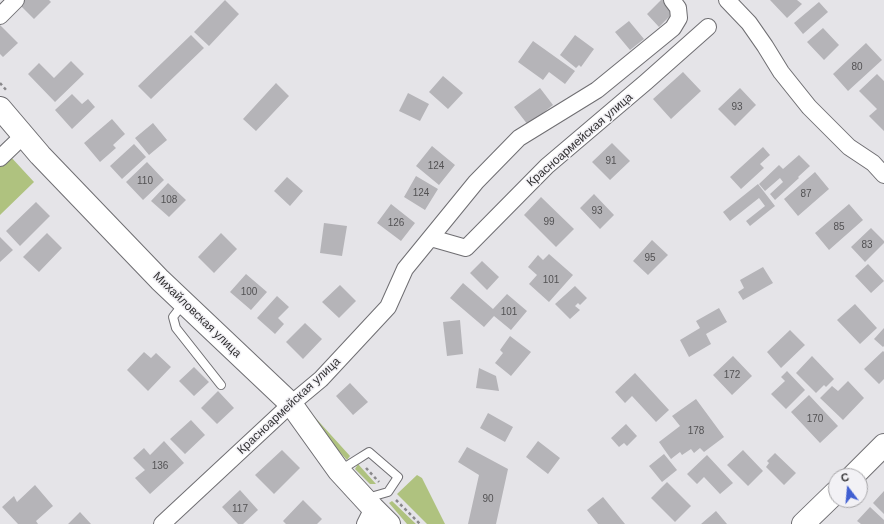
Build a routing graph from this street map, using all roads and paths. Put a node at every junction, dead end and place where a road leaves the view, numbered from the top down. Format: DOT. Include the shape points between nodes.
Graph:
graph roads {
  1 [pos="16,0"];
  2 [pos="672,0"];
  3 [pos="733,2"];
  4 [pos="0,16"];
  5 [pos="708,27"];
  6 [pos="0,108"];
  7 [pos="23,136"];
  8 [pos="0,158"];
  9 [pos="884,174"];
  10 [pos="431,238"];
  11 [pos="183,303"];
  12 [pos="221,385"];
  13 [pos="291,404"];
  14 [pos="884,445"];
  15 [pos="860,468"];
  16 [pos="339,471"];
  17 [pos="828,500"];
  18 [pos="367,510"];
  19 [pos="162,524"];
  20 [pos="389,524"];
  21 [pos="803,524"];
  1 -- 4 [label="street"];
  2 -- 10 [label="street, Красноармейская улица" via="678,8 679,18 672,28 597,90 519,138 476,182"];
  3 -- 9 [label="street" via="780,72 809,107 849,147"];
  5 -- 10 [label="street, Красноармейская улица" via="547,166 466,248"];
  6 -- 7 [label="main road, Михайловская улица"];
  7 -- 8 [label="street"];
  7 -- 11 [label="main road, Михайловская улица"];
  10 -- 13 [label="street, Красноармейская улица" via="405,269 388,307 321,379"];
  11 -- 12 [label="lane" via="173,317 176,328"];
  11 -- 13 [label="main road, Михайловская улица"];
  13 -- 16 [label="main road, Михайловская улица"];
  13 -- 19 [label="street, Красноармейская улица"];
  14 -- 15 [label="main road"];
  16 -- 18 [label="main road, Михайловская улица"];
  16 -- 18 [label="lane" via="369,452 398,477 388,492"];
  17 -- 21 [label="main road"];
  18 -- 20 [label="main road, Михайловская улица"];
}
